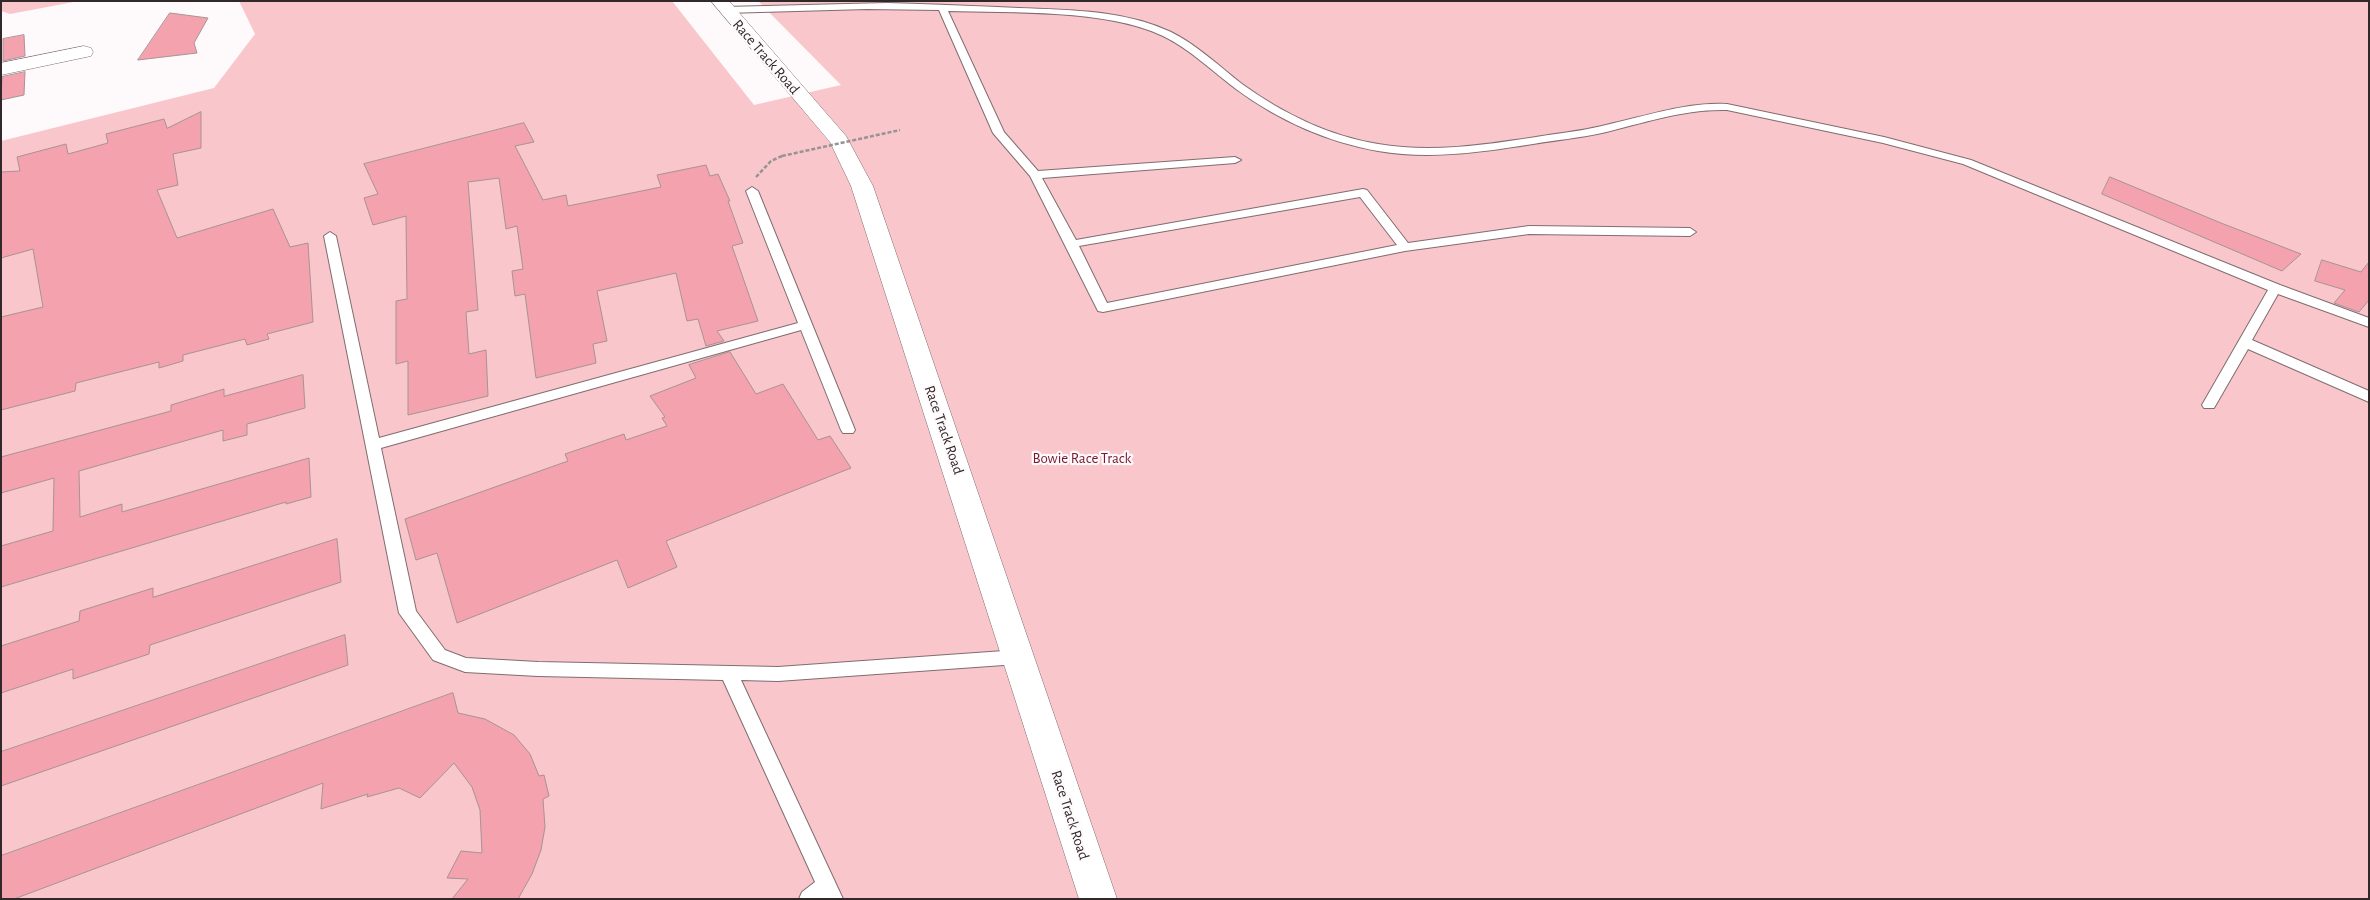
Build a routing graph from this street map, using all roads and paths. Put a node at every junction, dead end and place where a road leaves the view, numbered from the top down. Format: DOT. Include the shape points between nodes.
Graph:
graph roads {
  1 [pos="722,6"];
  2 [pos="942,7"];
  3 [pos="84,52"];
  4 [pos="1,69"];
  5 [pos="900,130"];
  6 [pos="1235,160"];
  7 [pos="1035,175"];
  8 [pos="752,191"];
  9 [pos="1690,232"];
  10 [pos="330,236"];
  11 [pos="1072,244"];
  12 [pos="1405,247"];
  13 [pos="2276,288"];
  14 [pos="2369,323"];
  15 [pos="805,324"];
  16 [pos="2244,342"];
  17 [pos="2369,397"];
  18 [pos="2209,405"];
  19 [pos="848,430"];
  20 [pos="373,445"];
  21 [pos="1018,657"];
  22 [pos="729,673"];
  23 [pos="830,892"];
  24 [pos="809,899"];
  25 [pos="1098,899"];
  1 -- 2 [label="lane"];
  1 -- 21 [label="street, Race Track Road" via="839,140 848,156 865,196"];
  2 -- 7 [label="lane" via="999,133"];
  2 -- 13 [label="lane" via="1101,17 1140,24 1187,46 1241,88 1290,119 1376,147 1439,151 1513,144 1602,130 1672,110 1702,107 1727,107 1784,118 1967,162"];
  3 -- 4 [label="street"];
  5 -- 8 [label="path, bridge" via="782,156 771,161 755,178"];
  6 -- 7 [label="lane"];
  7 -- 11 [label="lane"];
  8 -- 15 [label="lane"];
  9 -- 12 [label="lane" via="1529,230"];
  10 -- 20 [label="lane"];
  11 -- 12 [label="lane" via="1363,193"];
  11 -- 12 [label="lane" via="1103,308"];
  13 -- 14 [label="lane"];
  13 -- 16 [label="lane"];
  15 -- 19 [label="lane"];
  15 -- 20 [label="lane"];
  16 -- 17 [label="lane"];
  16 -- 18 [label="lane"];
  20 -- 22 [label="lane" via="408,612 439,655 466,665"];
  21 -- 22 [label="lane" via="778,674"];
  21 -- 25 [label="street, Race Track Road"];
  22 -- 23 [label="lane"];
  23 -- 24 [label="lane"];
}
